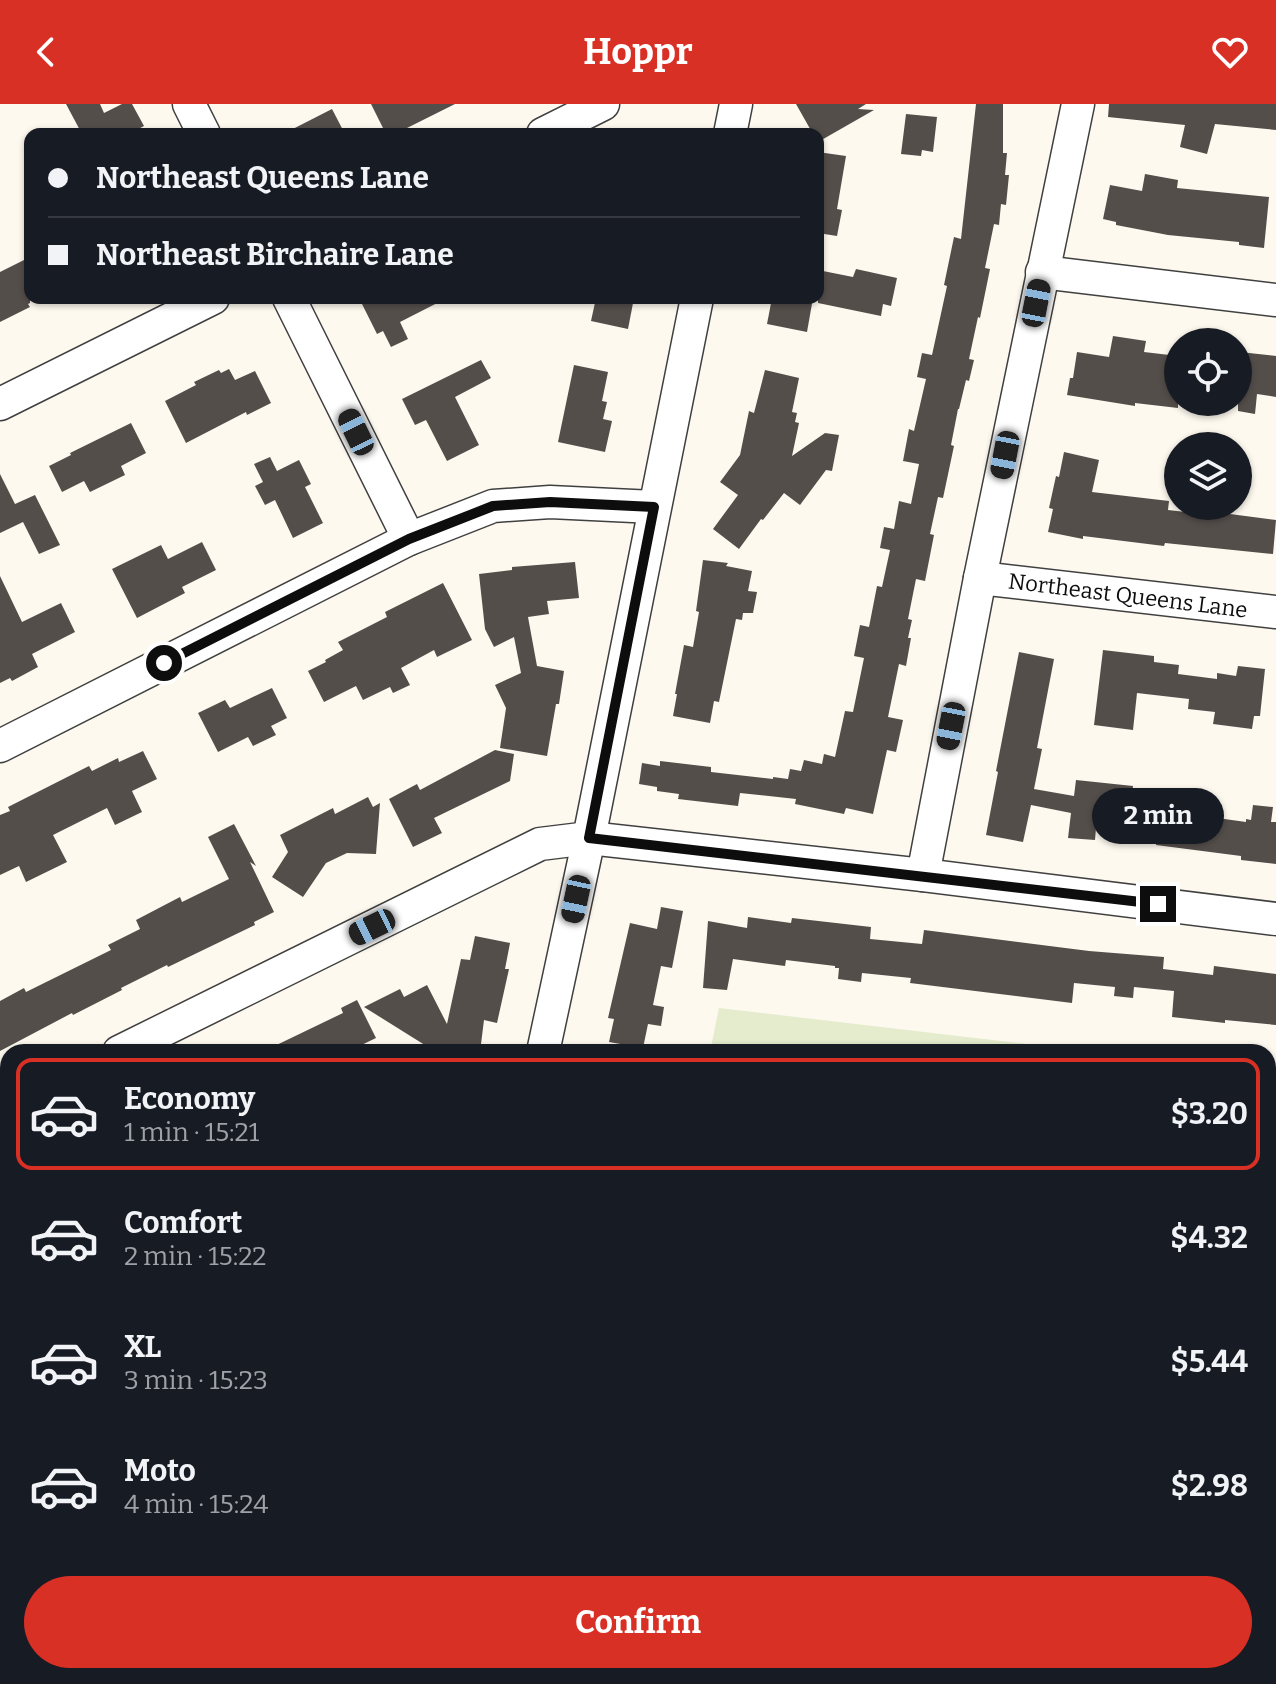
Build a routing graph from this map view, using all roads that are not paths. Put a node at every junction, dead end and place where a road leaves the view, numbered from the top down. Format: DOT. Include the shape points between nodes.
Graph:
graph roads {
  1 [pos="189,104"];
  2 [pos="603,104"];
  3 [pos="736,104"];
  4 [pos="1078,104"];
  5 [pos="201,128"];
  6 [pos="555,128"];
  7 [pos="731,128"];
  8 [pos="1042,272"];
  9 [pos="1276,300"];
  10 [pos="201,304"];
  11 [pos="292,304"];
  12 [pos="696,304"];
  13 [pos="0,404"];
  14 [pos="654,507"];
  15 [pos="409,539"];
  16 [pos="980,578"];
  17 [pos="1276,612"];
  18 [pos="0,746"];
  19 [pos="589,838"];
  20 [pos="923,875"];
  21 [pos="1276,919"];
  22 [pos="135,1044"];
  23 [pos="545,1044"];
  1 -- 5 [label="street"];
  2 -- 6 [label="street"];
  3 -- 7 [label="street"];
  4 -- 8 [label="street"];
  8 -- 9 [label="street"];
  8 -- 16 [label="street"];
  10 -- 13 [label="street"];
  11 -- 15 [label="street"];
  12 -- 14 [label="street"];
  14 -- 15 [label="street" via="550,502 493,506"];
  14 -- 19 [label="street"];
  15 -- 18 [label="street"];
  16 -- 17 [label="street, Northeast Queens Lane"];
  16 -- 20 [label="street"];
  19 -- 20 [label="street"];
  19 -- 22 [label="street" via="540,844"];
  19 -- 23 [label="street"];
  20 -- 21 [label="street"];
}
